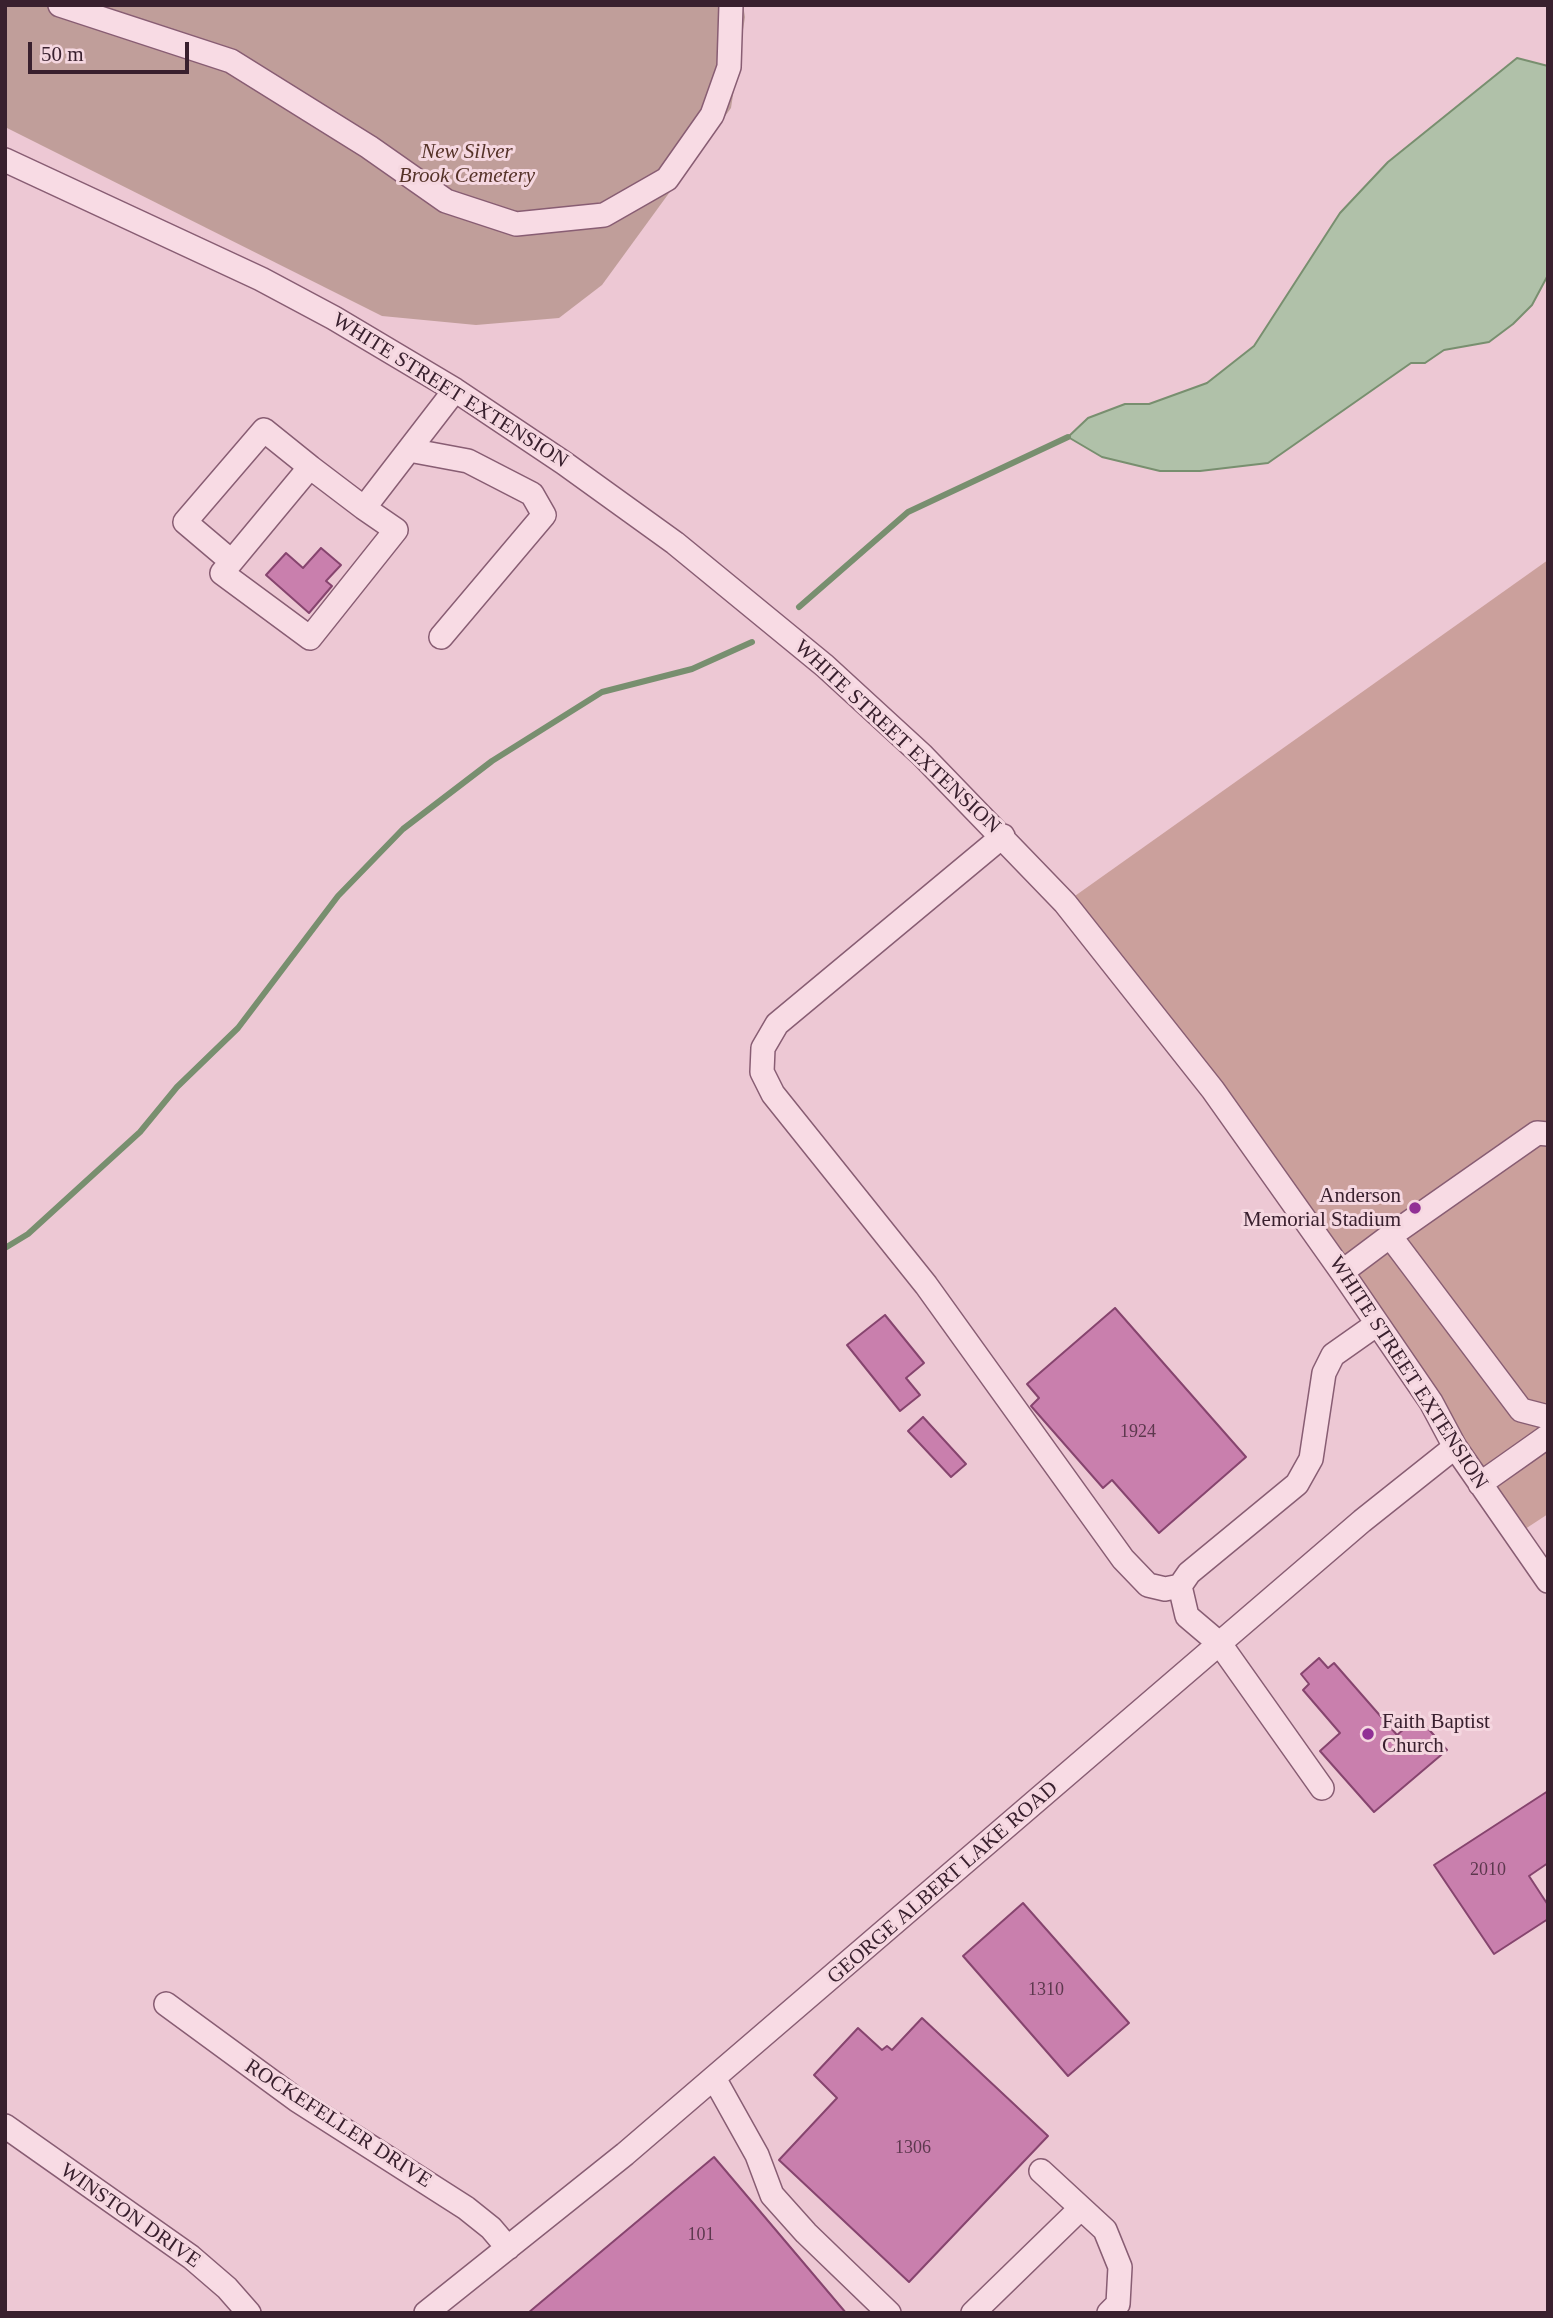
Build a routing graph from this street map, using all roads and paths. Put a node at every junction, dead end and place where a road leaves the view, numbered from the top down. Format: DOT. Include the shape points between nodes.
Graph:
graph roads {
  1 [pos="60,5"];
  2 [pos="731,5"];
  3 [pos="5,160"];
  4 [pos="455,390"];
  5 [pos="409,450"];
  6 [pos="310,467"];
  7 [pos="365,508"];
  8 [pos="231,561"];
  9 [pos="441,637"];
  10 [pos="1003,836"];
  11 [pos="1542,1133"];
  12 [pos="1390,1237"];
  13 [pos="1342,1272"];
  14 [pos="1377,1324"];
  15 [pos="1548,1417"];
  16 [pos="1548,1436"];
  17 [pos="1455,1447"];
  18 [pos="1480,1484"];
  19 [pos="1548,1581"];
  20 [pos="1180,1586"];
  21 [pos="1220,1644"];
  22 [pos="1322,1788"];
  23 [pos="166,2004"];
  24 [pos="714,2078"];
  25 [pos="5,2126"];
  26 [pos="1041,2171"];
  27 [pos="1080,2209"];
  28 [pos="508,2248"];
  29 [pos="249,2313"];
  30 [pos="426,2313"];
  31 [pos="888,2313"];
  32 [pos="973,2313"];
  33 [pos="1109,2313"];
  1 -- 2 [label="street" via="231,61 446,201 516,224 604,215 667,179 712,115 729,67"];
  3 -- 4 [label="street, WHITE STREET EXTENSION" via="261,279"];
  4 -- 5 [label="street"];
  4 -- 10 [label="street, WHITE STREET EXTENSION" via="565,463 775,623 922,755"];
  5 -- 7 [label="street"];
  5 -- 9 [label="street" via="468,461 532,494 544,515"];
  6 -- 7 [label="street"];
  6 -- 8 [label="street"];
  6 -- 8 [label="street" via="264,430 184,522"];
  7 -- 8 [label="street" via="396,530 310,638 222,573"];
  10 -- 13 [label="street, WHITE STREET EXTENSION" via="1124,975 1213,1090"];
  10 -- 20 [label="street" via="777,1024 763,1048 762,1072 773,1094 926,1284 1123,1559 1148,1585"];
  11 -- 12 [label="street"];
  12 -- 13 [label="street"];
  12 -- 15 [label="street" via="1521,1410"];
  13 -- 14 [label="street, WHITE STREET EXTENSION"];
  14 -- 17 [label="street, WHITE STREET EXTENSION" via="1431,1402"];
  14 -- 20 [label="street" via="1333,1355 1324,1373 1311,1460 1297,1484 1189,1573"];
  16 -- 18 [label="street"];
  17 -- 18 [label="street, WHITE STREET EXTENSION"];
  17 -- 21 [label="street, GEORGE ALBERT LAKE ROAD"];
  18 -- 19 [label="street, WHITE STREET EXTENSION"];
  20 -- 21 [label="street" via="1187,1616"];
  21 -- 22 [label="street"];
  21 -- 24 [label="street, GEORGE ALBERT LAKE ROAD"];
  23 -- 28 [label="street, ROCKEFELLER DRIVE" via="298,2100 466,2208"];
  24 -- 28 [label="street, GEORGE ALBERT LAKE ROAD"];
  24 -- 31 [label="street" via="757,2155 772,2195"];
  25 -- 29 [label="street, WINSTON DRIVE" via="191,2258"];
  26 -- 27 [label="street"];
  27 -- 32 [label="street"];
  27 -- 33 [label="street" via="1105,2230 1120,2267 1118,2304"];
  28 -- 30 [label="street, GEORGE ALBERT LAKE ROAD"];
}
